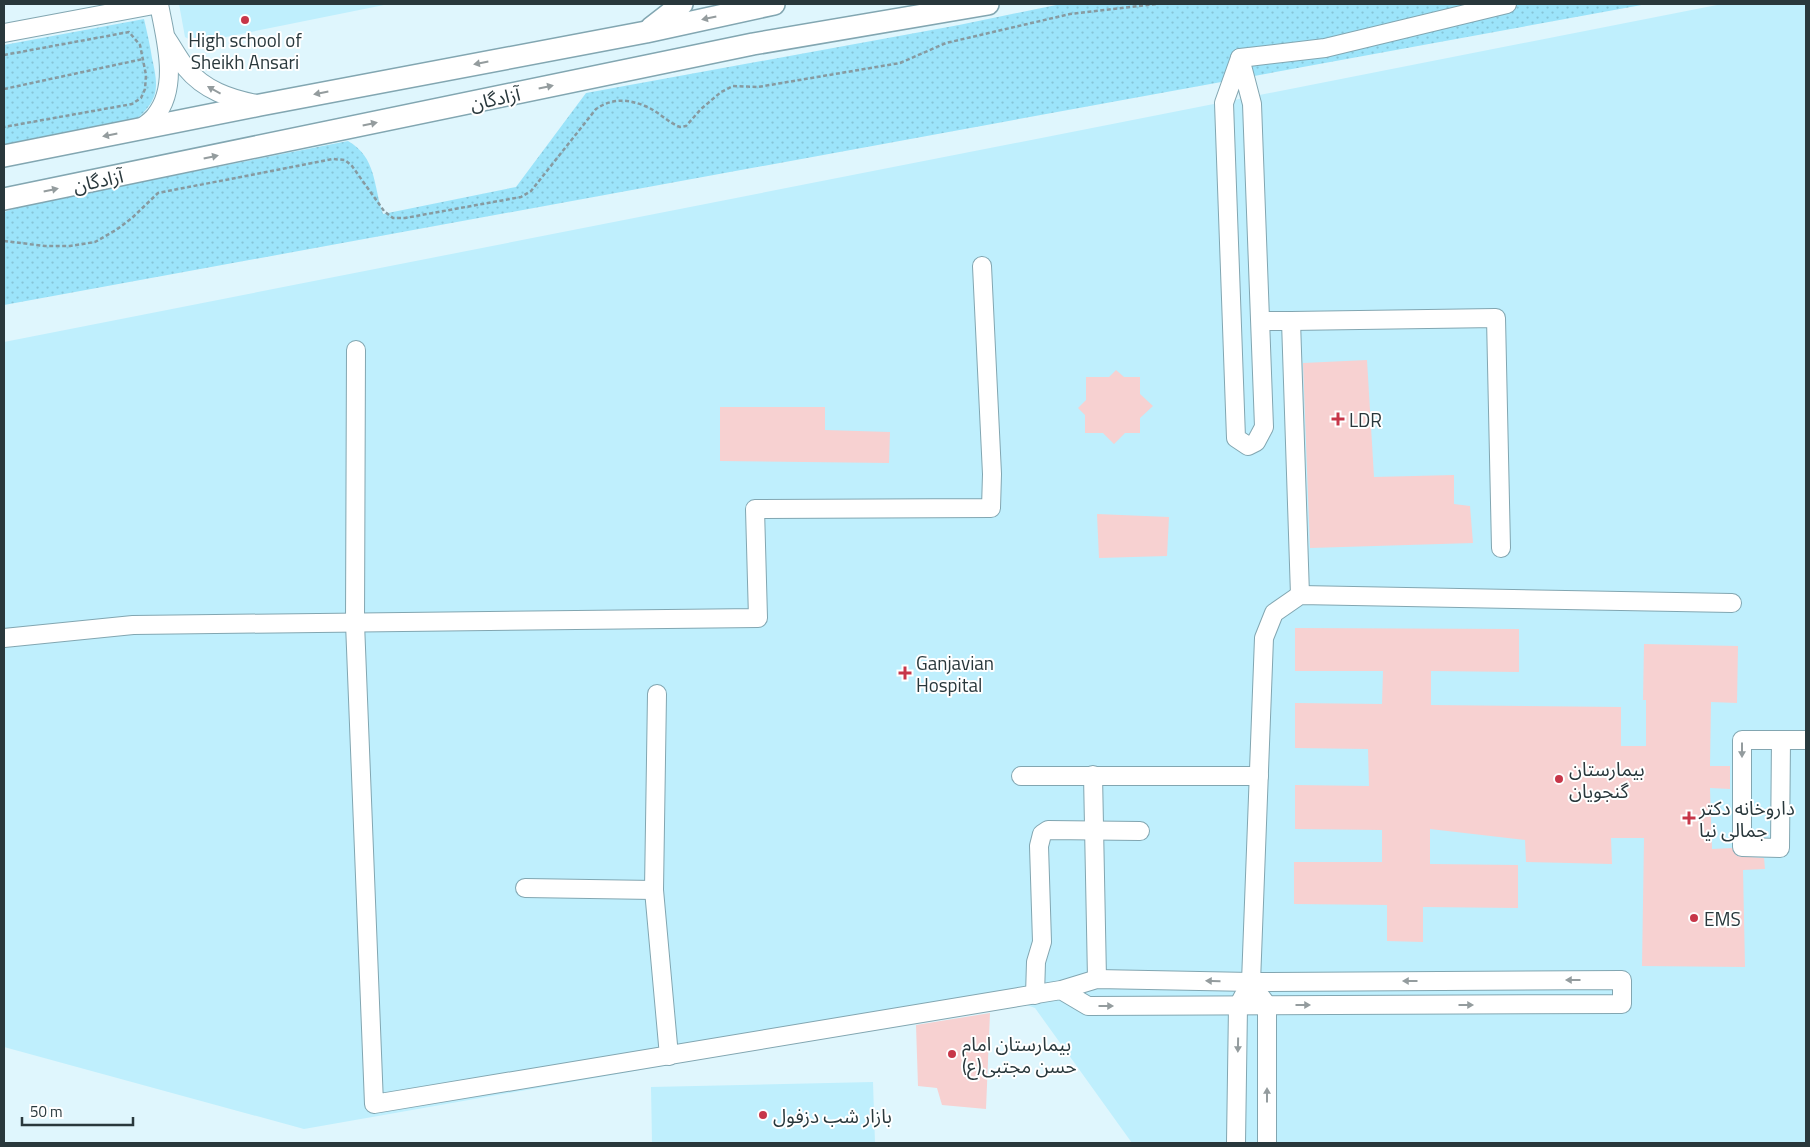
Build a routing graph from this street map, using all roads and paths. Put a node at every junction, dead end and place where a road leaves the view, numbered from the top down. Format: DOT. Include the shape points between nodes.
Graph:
graph roads {
  1 [pos="159,4"];
  2 [pos="682,4"];
  3 [pos="774,4"];
  4 [pos="988,4"];
  5 [pos="1157,4"];
  6 [pos="1508,4"];
  7 [pos="646,32"];
  8 [pos="4,33"];
  9 [pos="165,36"];
  10 [pos="4,55"];
  11 [pos="1240,58"];
  12 [pos="143,59"];
  13 [pos="4,89"];
  14 [pos="260,105"];
  15 [pos="4,127"];
  16 [pos="140,129"];
  17 [pos="4,156"];
  18 [pos="4,200"];
  19 [pos="4,240"];
  20 [pos="982,266"];
  21 [pos="1260,321"];
  22 [pos="1290,321"];
  23 [pos="356,350"];
  24 [pos="1501,548"];
  25 [pos="1300,595"];
  26 [pos="1732,603"];
  27 [pos="356,623"];
  28 [pos="4,638"];
  29 [pos="657,694"];
  30 [pos="1781,740"];
  31 [pos="1806,740"];
  32 [pos="1093,775"];
  33 [pos="1021,776"];
  34 [pos="1259,776"];
  35 [pos="1094,829"];
  36 [pos="1140,830"];
  37 [pos="525,888"];
  38 [pos="654,890"];
  39 [pos="1097,979"];
  40 [pos="1251,982"];
  41 [pos="1061,990"];
  42 [pos="1035,994"];
  43 [pos="1267,1005"];
  44 [pos="1238,1006"];
  45 [pos="669,1056"];
  46 [pos="1236,1143"];
  47 [pos="1267,1143"];
  1 -- 8 [label="street"];
  1 -- 9 [label="street"];
  2 -- 7 [label="main road"];
  3 -- 7 [label="main road, آزادگان, one-way"];
  18 -- 4 [label="main road, آزادگان, one-way" via="744,46"];
  5 -- 19 [label="path" via="1070,14 956,40 900,63 758,87 733,86 722,92 686,126 680,127 646,106 621,100 606,102 596,109 531,191 521,197 393,218 384,211 352,166 345,160 333,159 158,192 132,218 95,242 45,246"];
  6 -- 11 [label="street" via="1325,48"];
  7 -- 14 [label="main road, آزادگان, one-way"];
  14 -- 9 [label="street, one-way" via="223,95 202,83 186,68"];
  9 -- 16 [label="street" via="169,71 167,91 155,116"];
  10 -- 12 [label="path" via="129,32 140,45"];
  11 -- 21 [label="street" via="1252,104"];
  11 -- 21 [label="street" via="1224,103 1236,438 1248,446 1256,442 1264,427"];
  12 -- 13 [label="path"];
  12 -- 15 [label="path" via="145,89 141,98 132,104"];
  14 -- 16 [label="main road, آزادگان"];
  16 -- 17 [label="main road, آزادگان, one-way"];
  20 -- 27 [label="street" via="992,508 755,509 758,618"];
  21 -- 22 [label="street"];
  22 -- 24 [label="street" via="1496,318"];
  22 -- 25 [label="street"];
  23 -- 27 [label="street"];
  25 -- 26 [label="street"];
  25 -- 34 [label="street" via="1274,613 1264,638"];
  27 -- 28 [label="street" via="133,625"];
  27 -- 45 [label="street" via="374,1104"];
  29 -- 38 [label="street"];
  30 -- 30 [label="street, one-way" via="1742,740 1742,847 1780,848"];
  30 -- 31 [label="street"];
  32 -- 33 [label="street"];
  32 -- 34 [label="street"];
  32 -- 35 [label="street"];
  34 -- 40 [label="street"];
  35 -- 36 [label="street"];
  35 -- 39 [label="street"];
  35 -- 42 [label="street" via="1048,830 1042,834 1039,846 1042,942 1036,962"];
  37 -- 38 [label="street"];
  38 -- 45 [label="street"];
  40 -- 39 [label="street, one-way"];
  39 -- 41 [label="street"];
  40 -- 43 [label="street"];
  43 -- 40 [label="street, one-way" via="1622,1004 1622,980"];
  40 -- 44 [label="street"];
  41 -- 42 [label="street"];
  41 -- 44 [label="street, one-way" via="1088,1006"];
  42 -- 45 [label="street"];
  43 -- 44 [label="street"];
  47 -- 43 [label="street, one-way"];
  44 -- 46 [label="street, one-way"];
}
